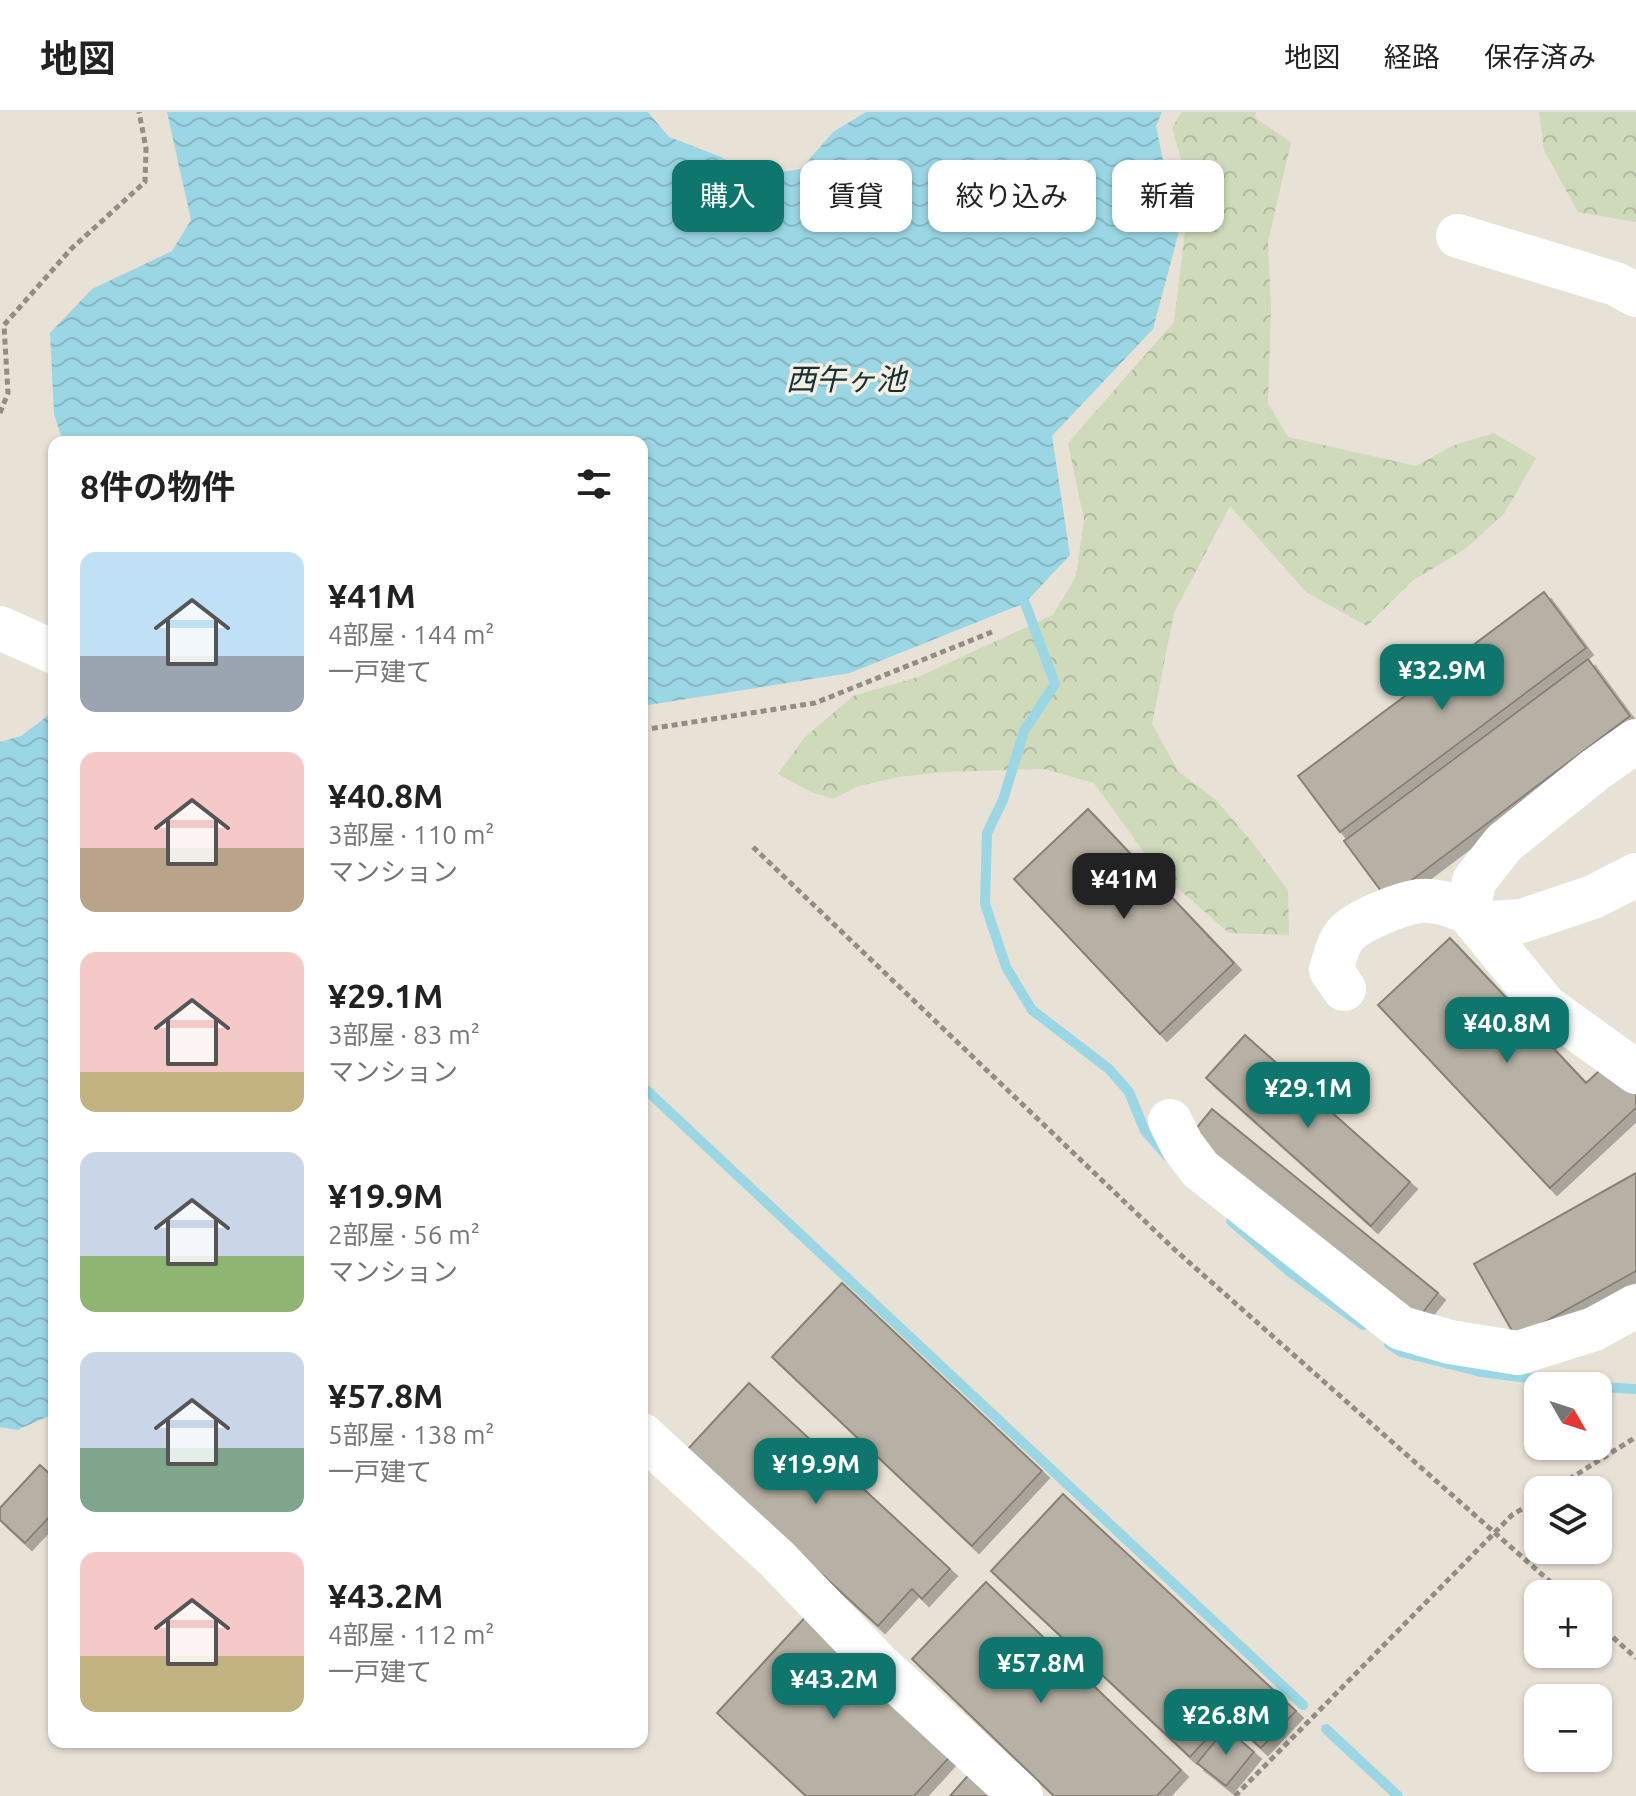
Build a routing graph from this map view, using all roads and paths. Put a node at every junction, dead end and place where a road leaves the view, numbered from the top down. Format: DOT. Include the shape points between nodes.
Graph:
graph roads {
  1 [pos="139,112"];
  2 [pos="1458,236"];
  3 [pos="1636,295"];
  4 [pos="0,413"];
  5 [pos="0,628"];
  6 [pos="992,632"];
  7 [pos="48,649"];
  8 [pos="648,729"];
  9 [pos="1636,741"];
  10 [pos="753,847"];
  11 [pos="1636,875"];
  12 [pos="1473,918"];
  13 [pos="1344,989"];
  14 [pos="1636,1072"];
  15 [pos="1170,1121"];
  16 [pos="1636,1306"];
  17 [pos="1636,1437"];
  18 [pos="648,1441"];
  19 [pos="1574,1476"];
  20 [pos="1524,1508"];
  21 [pos="1495,1533"];
  22 [pos="1548,1580"];
  23 [pos="1612,1637"];
  24 [pos="1636,1658"];
  25 [pos="1021,1796"];
  26 [pos="1235,1796"];
  1 -- 4 [label="path" via="145,182 71,249 4,325 8,393"];
  2 -- 3 [label="street" via="1616,284"];
  5 -- 7 [label="street"];
  6 -- 8 [label="path" via="815,703"];
  9 -- 12 [label="street" via="1504,843 1474,881"];
  10 -- 21 [label="path" via="1174,1249"];
  11 -- 12 [label="street" via="1593,897 1522,921"];
  12 -- 13 [label="street" via="1445,903 1419,901 1380,913 1346,933 1338,947 1331,970"];
  12 -- 14 [label="street" via="1545,1006"];
  15 -- 16 [label="street" via="1200,1169 1401,1328 1518,1353 1594,1329"];
  17 -- 19 [label="path"];
  18 -- 25 [label="street"];
  20 -- 21 [label="path"];
  21 -- 22 [label="path"];
  21 -- 26 [label="path"];
  23 -- 24 [label="path"];
}
